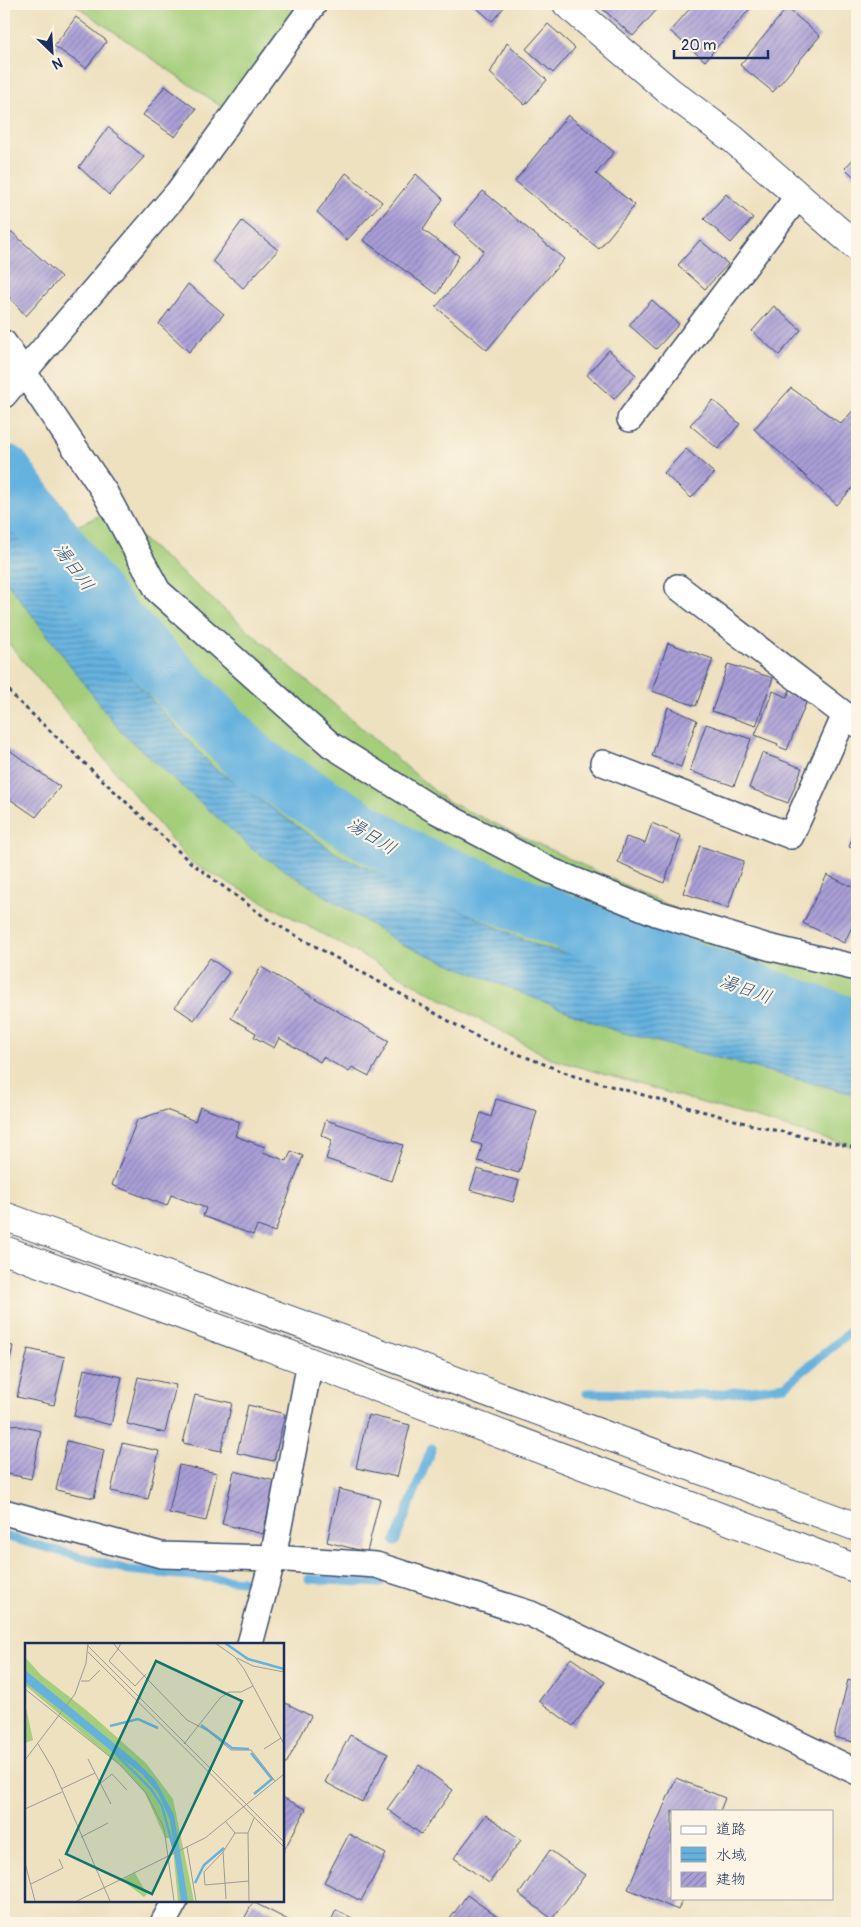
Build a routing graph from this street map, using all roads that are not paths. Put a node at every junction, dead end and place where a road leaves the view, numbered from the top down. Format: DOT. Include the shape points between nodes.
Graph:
graph roads {
  1 [pos="314,4"];
  2 [pos="567,4"];
  3 [pos="798,196"];
  4 [pos="857,247"];
  5 [pos="4,343"];
  6 [pos="15,382"];
  7 [pos="630,419"];
  8 [pos="678,587"];
  9 [pos="851,719"];
  10 [pos="603,764"];
  11 [pos="857,968"];
  12 [pos="4,1216"];
  13 [pos="4,1250"];
  14 [pos="310,1362"];
  15 [pos="4,1512"];
  16 [pos="857,1528"];
  17 [pos="273,1558"];
  18 [pos="857,1569"];
  19 [pos="250,1643"];
  20 [pos="857,1772"];
  21 [pos="174,1902"];
  22 [pos="163,1923"];
  1 -- 6 [label="street" via="178,192"];
  2 -- 3 [label="street"];
  3 -- 4 [label="street"];
  3 -- 7 [label="street"];
  5 -- 6 [label="street"];
  6 -- 11 [label="street" via="104,491 158,591 330,745 433,809 550,870 656,914 768,947"];
  8 -- 9 [label="street"];
  9 -- 10 [label="street" via="791,836"];
  12 -- 16 [label="street"];
  13 -- 14 [label="street"];
  14 -- 17 [label="street"];
  14 -- 18 [label="street"];
  15 -- 17 [label="street" via="160,1555"];
  17 -- 19 [label="street"];
  17 -- 20 [label="street" via="376,1565 531,1614"];
  21 -- 22 [label="street"];
}
